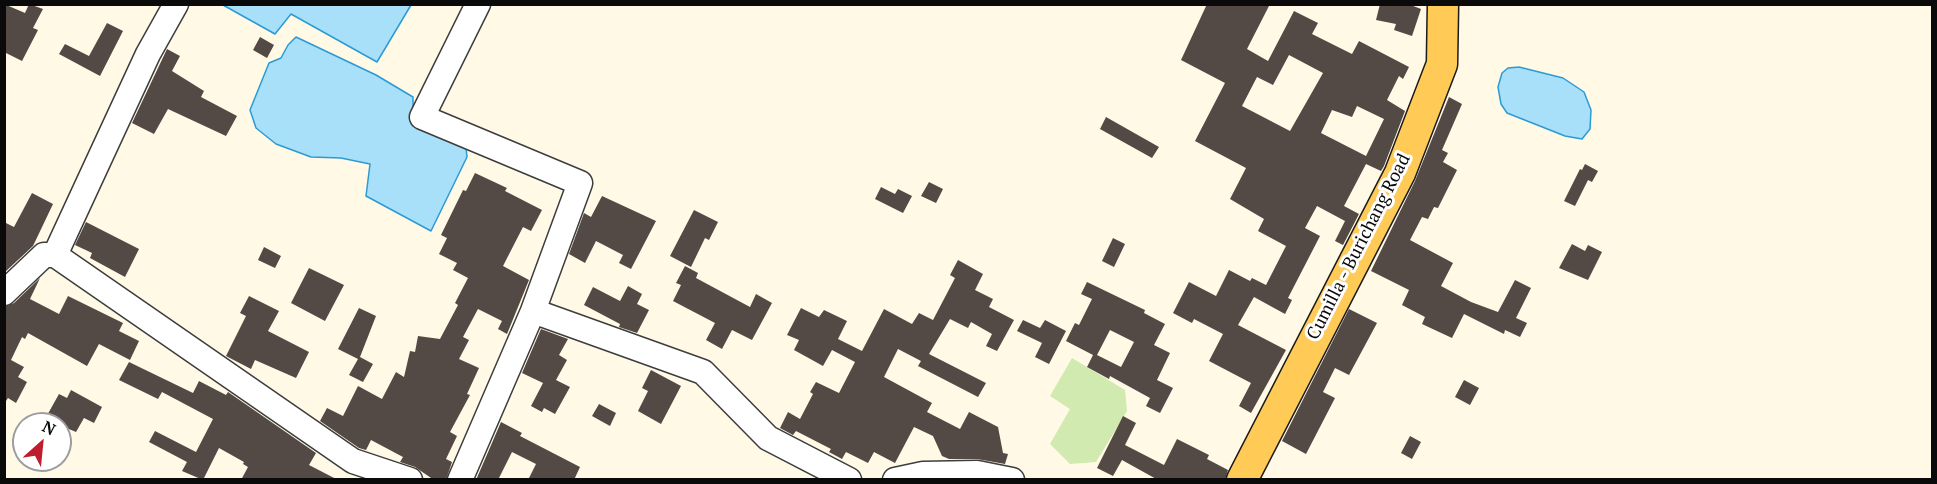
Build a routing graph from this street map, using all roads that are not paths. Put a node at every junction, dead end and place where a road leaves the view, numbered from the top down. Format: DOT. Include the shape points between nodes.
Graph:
graph roads {
  1 [pos="176,4"];
  2 [pos="478,4"];
  3 [pos="1443,4"];
  4 [pos="55,255"];
  5 [pos="4,293"];
  6 [pos="533,311"];
  7 [pos="410,480"];
  8 [pos="460,480"];
  9 [pos="849,480"];
  10 [pos="895,480"];
  11 [pos="1012,480"];
  12 [pos="1242,480"];
  1 -- 4 [label="street" via="148,54"];
  2 -- 6 [label="street" via="422,117 579,183"];
  3 -- 12 [label="main road, Cumilla - Burichang Road" via="1442,64 1400,173"];
  4 -- 5 [label="street" via="44,255"];
  4 -- 7 [label="street" via="353,461"];
  6 -- 8 [label="street"];
  6 -- 9 [label="street" via="703,372 768,438"];
  10 -- 11 [label="street" via="923,474 976,473"];
}
